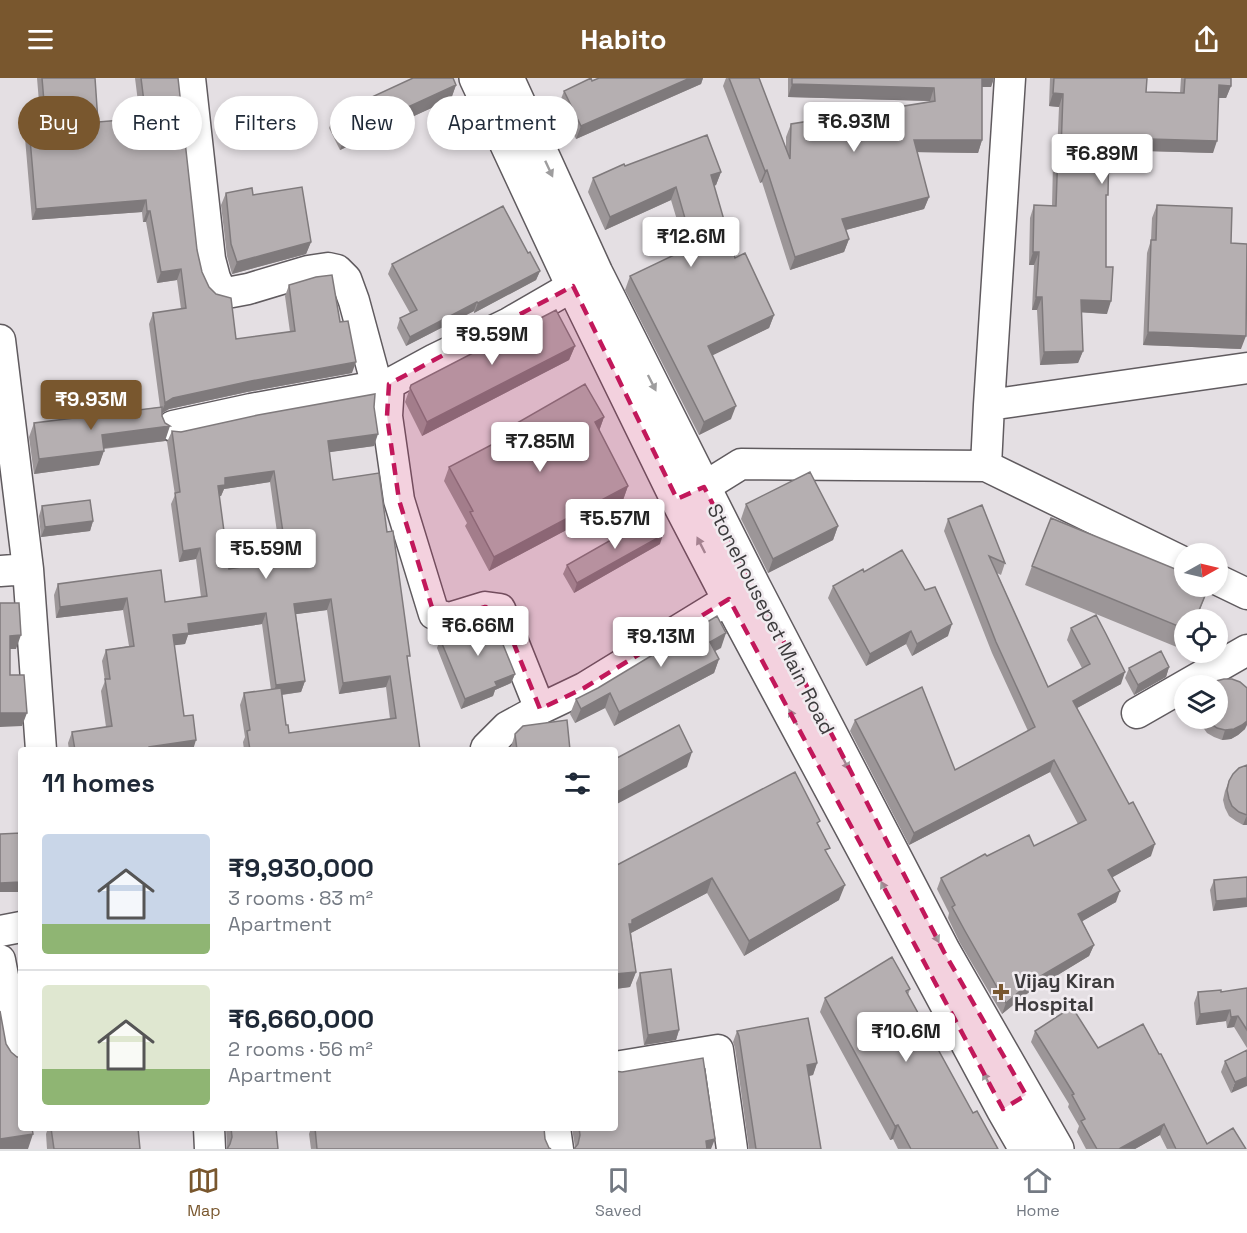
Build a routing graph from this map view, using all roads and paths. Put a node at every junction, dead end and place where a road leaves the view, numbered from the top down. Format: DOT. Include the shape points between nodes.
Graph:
graph roads {
  1 [pos="190,78"];
  2 [pos="476,78"];
  3 [pos="507,78"];
  4 [pos="1010,78"];
  5 [pos="573,286"];
  6 [pos="0,340"];
  7 [pos="617,343"];
  8 [pos="1247,368"];
  9 [pos="383,385"];
  10 [pos="989,405"];
  11 [pos="173,426"];
  12 [pos="986,466"];
  13 [pos="690,493"];
  14 [pos="1174,558"];
  15 [pos="14,570"];
  16 [pos="1228,585"];
  17 [pos="741,593"];
  18 [pos="1247,594"];
  19 [pos="1247,650"];
  20 [pos="540,709"];
  21 [pos="1137,713"];
  22 [pos="41,747"];
  23 [pos="487,747"];
  24 [pos="18,928"];
  25 [pos="0,931"];
  26 [pos="0,960"];
  27 [pos="18,1054"];
  28 [pos="618,1067"];
  29 [pos="1014,1102"];
  30 [pos="209,1131"];
  31 [pos="555,1131"];
  32 [pos="210,1149"];
  33 [pos="558,1149"];
  34 [pos="732,1149"];
  35 [pos="1026,1149"];
  36 [pos="1057,1149"];
  1 -- 9 [label="street" via="210,259 217,285 221,291 232,292 308,271 337,270 346,279"];
  2 -- 5 [label="main road"];
  3 -- 7 [label="main road, Stonehousepet Main Road, one-way" via="596,273"];
  4 -- 10 [label="street"];
  5 -- 7 [label="main road"];
  5 -- 9 [label="street" via="509,323"];
  6 -- 15 [label="street"];
  7 -- 13 [label="main road, Stonehousepet Main Road"];
  8 -- 10 [label="street"];
  9 -- 11 [label="street"];
  9 -- 20 [label="street" via="399,500 434,614 449,618 485,607 500,609"];
  10 -- 12 [label="street"];
  12 -- 13 [label="street" via="741,464"];
  12 -- 14 [label="street"];
  13 -- 17 [label="main road, Stonehousepet Main Road"];
  15 -- 22 [label="street"];
  16 -- 18 [label="street"];
  17 -- 20 [label="street" via="584,688"];
  17 -- 29 [label="main road, Stonehousepet Main Road" via="944,952"];
  19 -- 21 [label="street"];
  20 -- 23 [label="street" via="507,727"];
  24 -- 25 [label="street"];
  26 -- 27 [label="street"];
  28 -- 34 [label="street" via="718,1050"];
  29 -- 35 [label="main road"];
  29 -- 36 [label="main road, Stonehousepet Main Road"];
  30 -- 32 [label="street"];
  31 -- 33 [label="street"];
}
